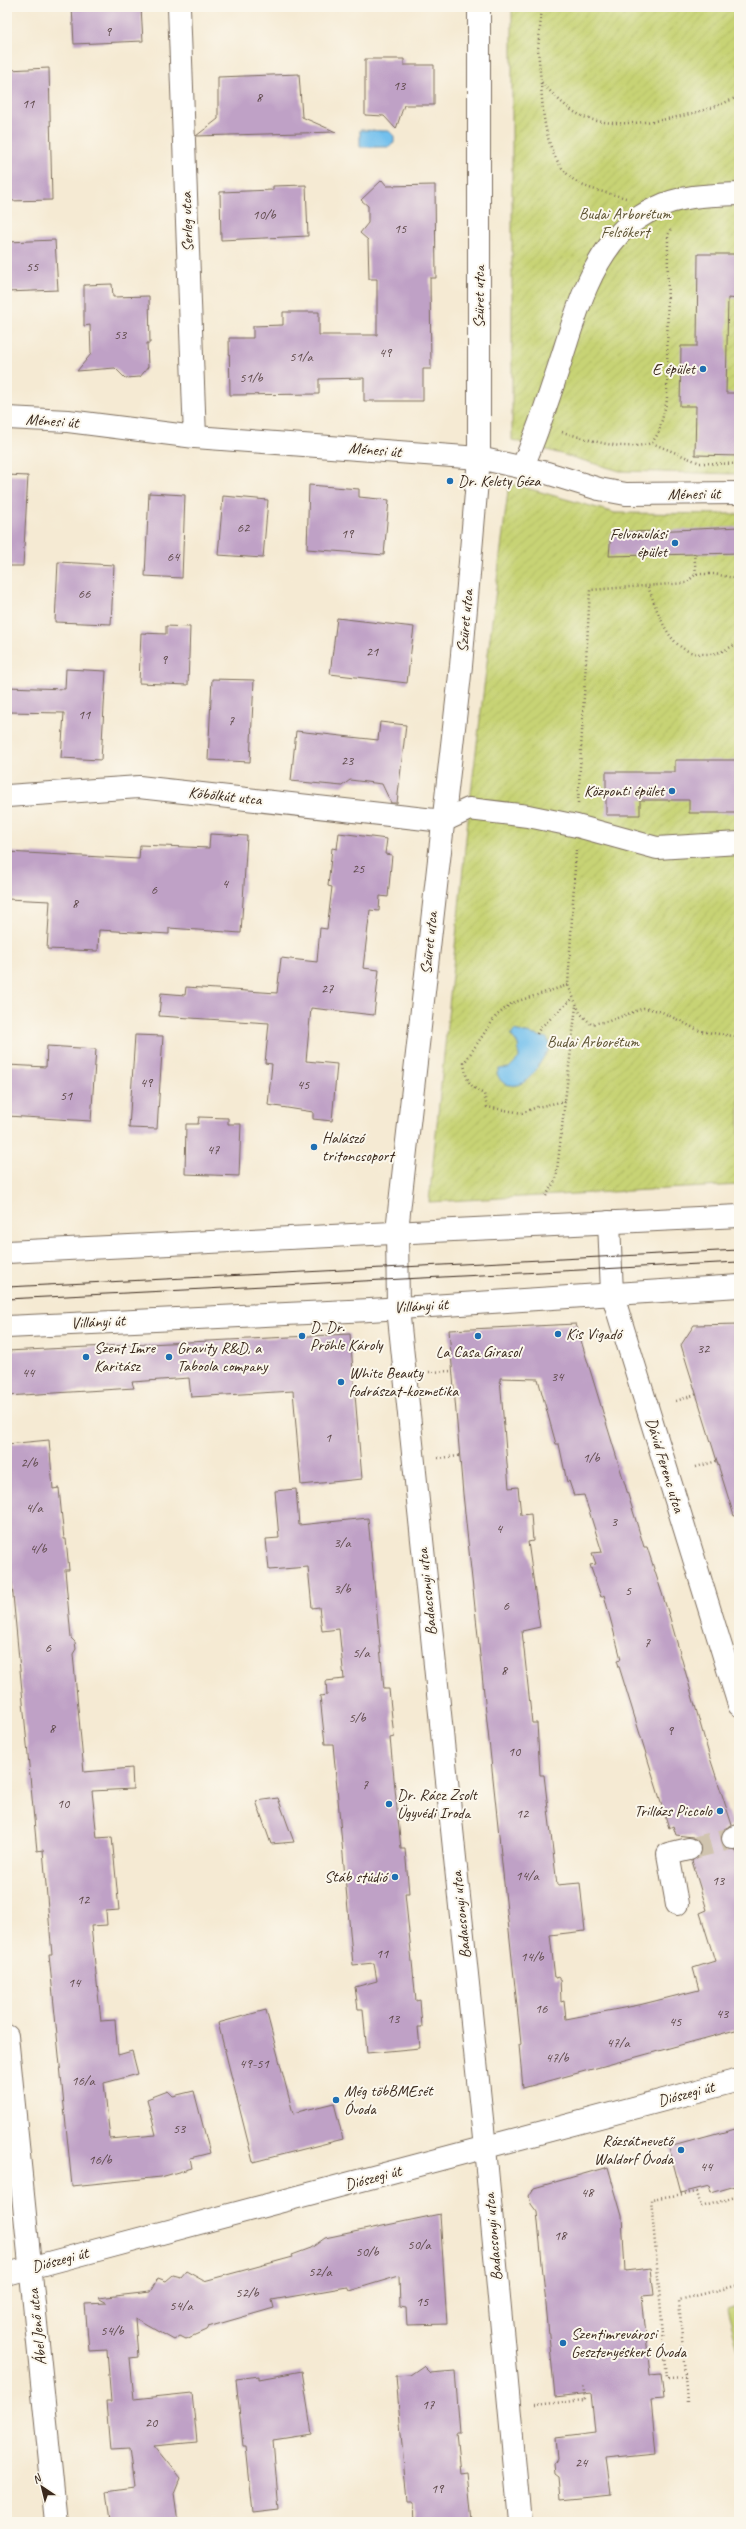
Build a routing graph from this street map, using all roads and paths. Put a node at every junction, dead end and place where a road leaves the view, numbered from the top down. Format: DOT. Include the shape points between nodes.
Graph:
graph roads {
  1 [pos="178,7"];
  2 [pos="479,7"];
  3 [pos="542,7"];
  4 [pos="541,82"];
  5 [pos="739,96"];
  6 [pos="739,194"];
  7 [pos="681,199"];
  8 [pos="656,207"];
  9 [pos="7,418"];
  10 [pos="540,425"];
  11 [pos="195,437"];
  12 [pos="652,443"];
  13 [pos="479,458"];
  14 [pos="739,464"];
  15 [pos="522,468"];
  16 [pos="739,493"];
  17 [pos="694,553"];
  18 [pos="696,574"];
  19 [pos="739,580"];
  20 [pos="648,587"];
  21 [pos="739,642"];
  22 [pos="7,796"];
  23 [pos="443,821"];
  24 [pos="577,826"];
  25 [pos="739,843"];
  26 [pos="568,986"];
  27 [pos="572,999"];
  28 [pos="576,1006"];
  29 [pos="538,1034"];
  30 [pos="739,1037"];
  31 [pos="565,1102"];
  32 [pos="546,1196"];
  33 [pos="739,1216"];
  34 [pos="609,1222"];
  35 [pos="397,1231"];
  36 [pos="7,1252"];
  37 [pos="739,1286"];
  38 [pos="612,1293"];
  39 [pos="398,1308"];
  40 [pos="7,1327"];
  41 [pos="452,1371"];
  42 [pos="428,1372"];
  43 [pos="697,1394"];
  44 [pos="676,1401"];
  45 [pos="459,1456"];
  46 [pos="437,1458"];
  47 [pos="717,1461"];
  48 [pos="696,1467"];
  49 [pos="739,1705"];
  50 [pos="689,1849"];
  51 [pos="677,1904"];
  52 [pos="7,2036"];
  53 [pos="739,2080"];
  54 [pos="485,2148"];
  55 [pos="739,2196"];
  56 [pos="31,2267"];
  57 [pos="7,2274"];
  58 [pos="739,2284"];
  59 [pos="685,2377"];
  60 [pos="584,2384"];
  61 [pos="687,2402"];
  62 [pos="529,2405"];
  63 [pos="56,2522"];
  64 [pos="520,2522"];
  1 -- 11 [label="street, Serleg utca"];
  2 -- 13 [label="street, Szüret utca"];
  3 -- 4 [label="path" via="538,49"];
  4 -- 5 [label="path" via="563,104 583,117 599,121 641,122 684,115 718,106"];
  4 -- 8 [label="path" via="547,140 561,166 583,185"];
  6 -- 7 [label="street"];
  7 -- 8 [label="street"];
  7 -- 12 [label="path" via="668,236 667,400 659,432"];
  8 -- 10 [label="street" via="622,231 598,262 580,301"];
  9 -- 11 [label="street, Ménesi út" via="68,421"];
  10 -- 12 [label="path" via="601,443 639,447"];
  10 -- 15 [label="street"];
  11 -- 13 [label="street, Ménesi út"];
  12 -- 14 [label="path" via="700,463"];
  13 -- 15 [label="street, Ménesi út"];
  13 -- 23 [label="street, Szüret utca" via="461,666"];
  15 -- 16 [label="street, Ménesi út" via="598,490 626,494"];
  17 -- 18 [label="path"];
  18 -- 19 [label="path" via="714,574"];
  18 -- 20 [label="path" via="686,583"];
  20 -- 21 [label="path" via="669,633 677,645 686,651 712,655 724,652"];
  20 -- 24 [label="path" via="590,590"];
  22 -- 23 [label="street, Köbölkút utca" via="139,786"];
  23 -- 24 [label="street" via="469,809 528,816"];
  23 -- 35 [label="street, Szüret utca"];
  24 -- 25 [label="street" via="657,848"];
  24 -- 26 [label="path"];
  26 -- 27 [label="path"];
  26 -- 31 [label="path" via="512,1003 496,1016 464,1063 466,1078 474,1089 484,1094 487,1107 522,1113 537,1107"];
  27 -- 28 [label="path"];
  27 -- 29 [label="path" via="540,1028"];
  28 -- 30 [label="path" via="591,1024 609,1021 644,1008 660,1011 700,1031"];
  28 -- 31 [label="path"];
  31 -- 32 [label="path" via="556,1179"];
  33 -- 34 [label="street"];
  34 -- 35 [label="street"];
  34 -- 38 [label="street, Dávid Ferenc utca"];
  35 -- 36 [label="street"];
  35 -- 39 [label="street, Szüret utca"];
  37 -- 38 [label="street, Villányi út"];
  38 -- 39 [label="street, Villányi út"];
  38 -- 49 [label="street, Dávid Ferenc utca"];
  39 -- 40 [label="street, Villányi út"];
  39 -- 54 [label="street, Badacsonyi utca"];
  41 -- 42 [label="path"];
  43 -- 44 [label="path"];
  45 -- 46 [label="path"];
  47 -- 48 [label="path"];
  50 -- 51 [label="street" via="668,1854"];
  52 -- 56 [label="street, Ábel Jenő utca"];
  53 -- 54 [label="street, Diószegi út"];
  54 -- 56 [label="street, Diószegi út"];
  54 -- 64 [label="street, Badacsonyi utca"];
  55 -- 59 [label="path" via="701,2207 697,2192 651,2199 667,2378"];
  56 -- 57 [label="street, Diószegi út"];
  56 -- 63 [label="street, Ábel Jenő utca"];
  58 -- 59 [label="path" via="679,2300"];
  59 -- 61 [label="path"];
  60 -- 62 [label="path" via="585,2400"];
}
